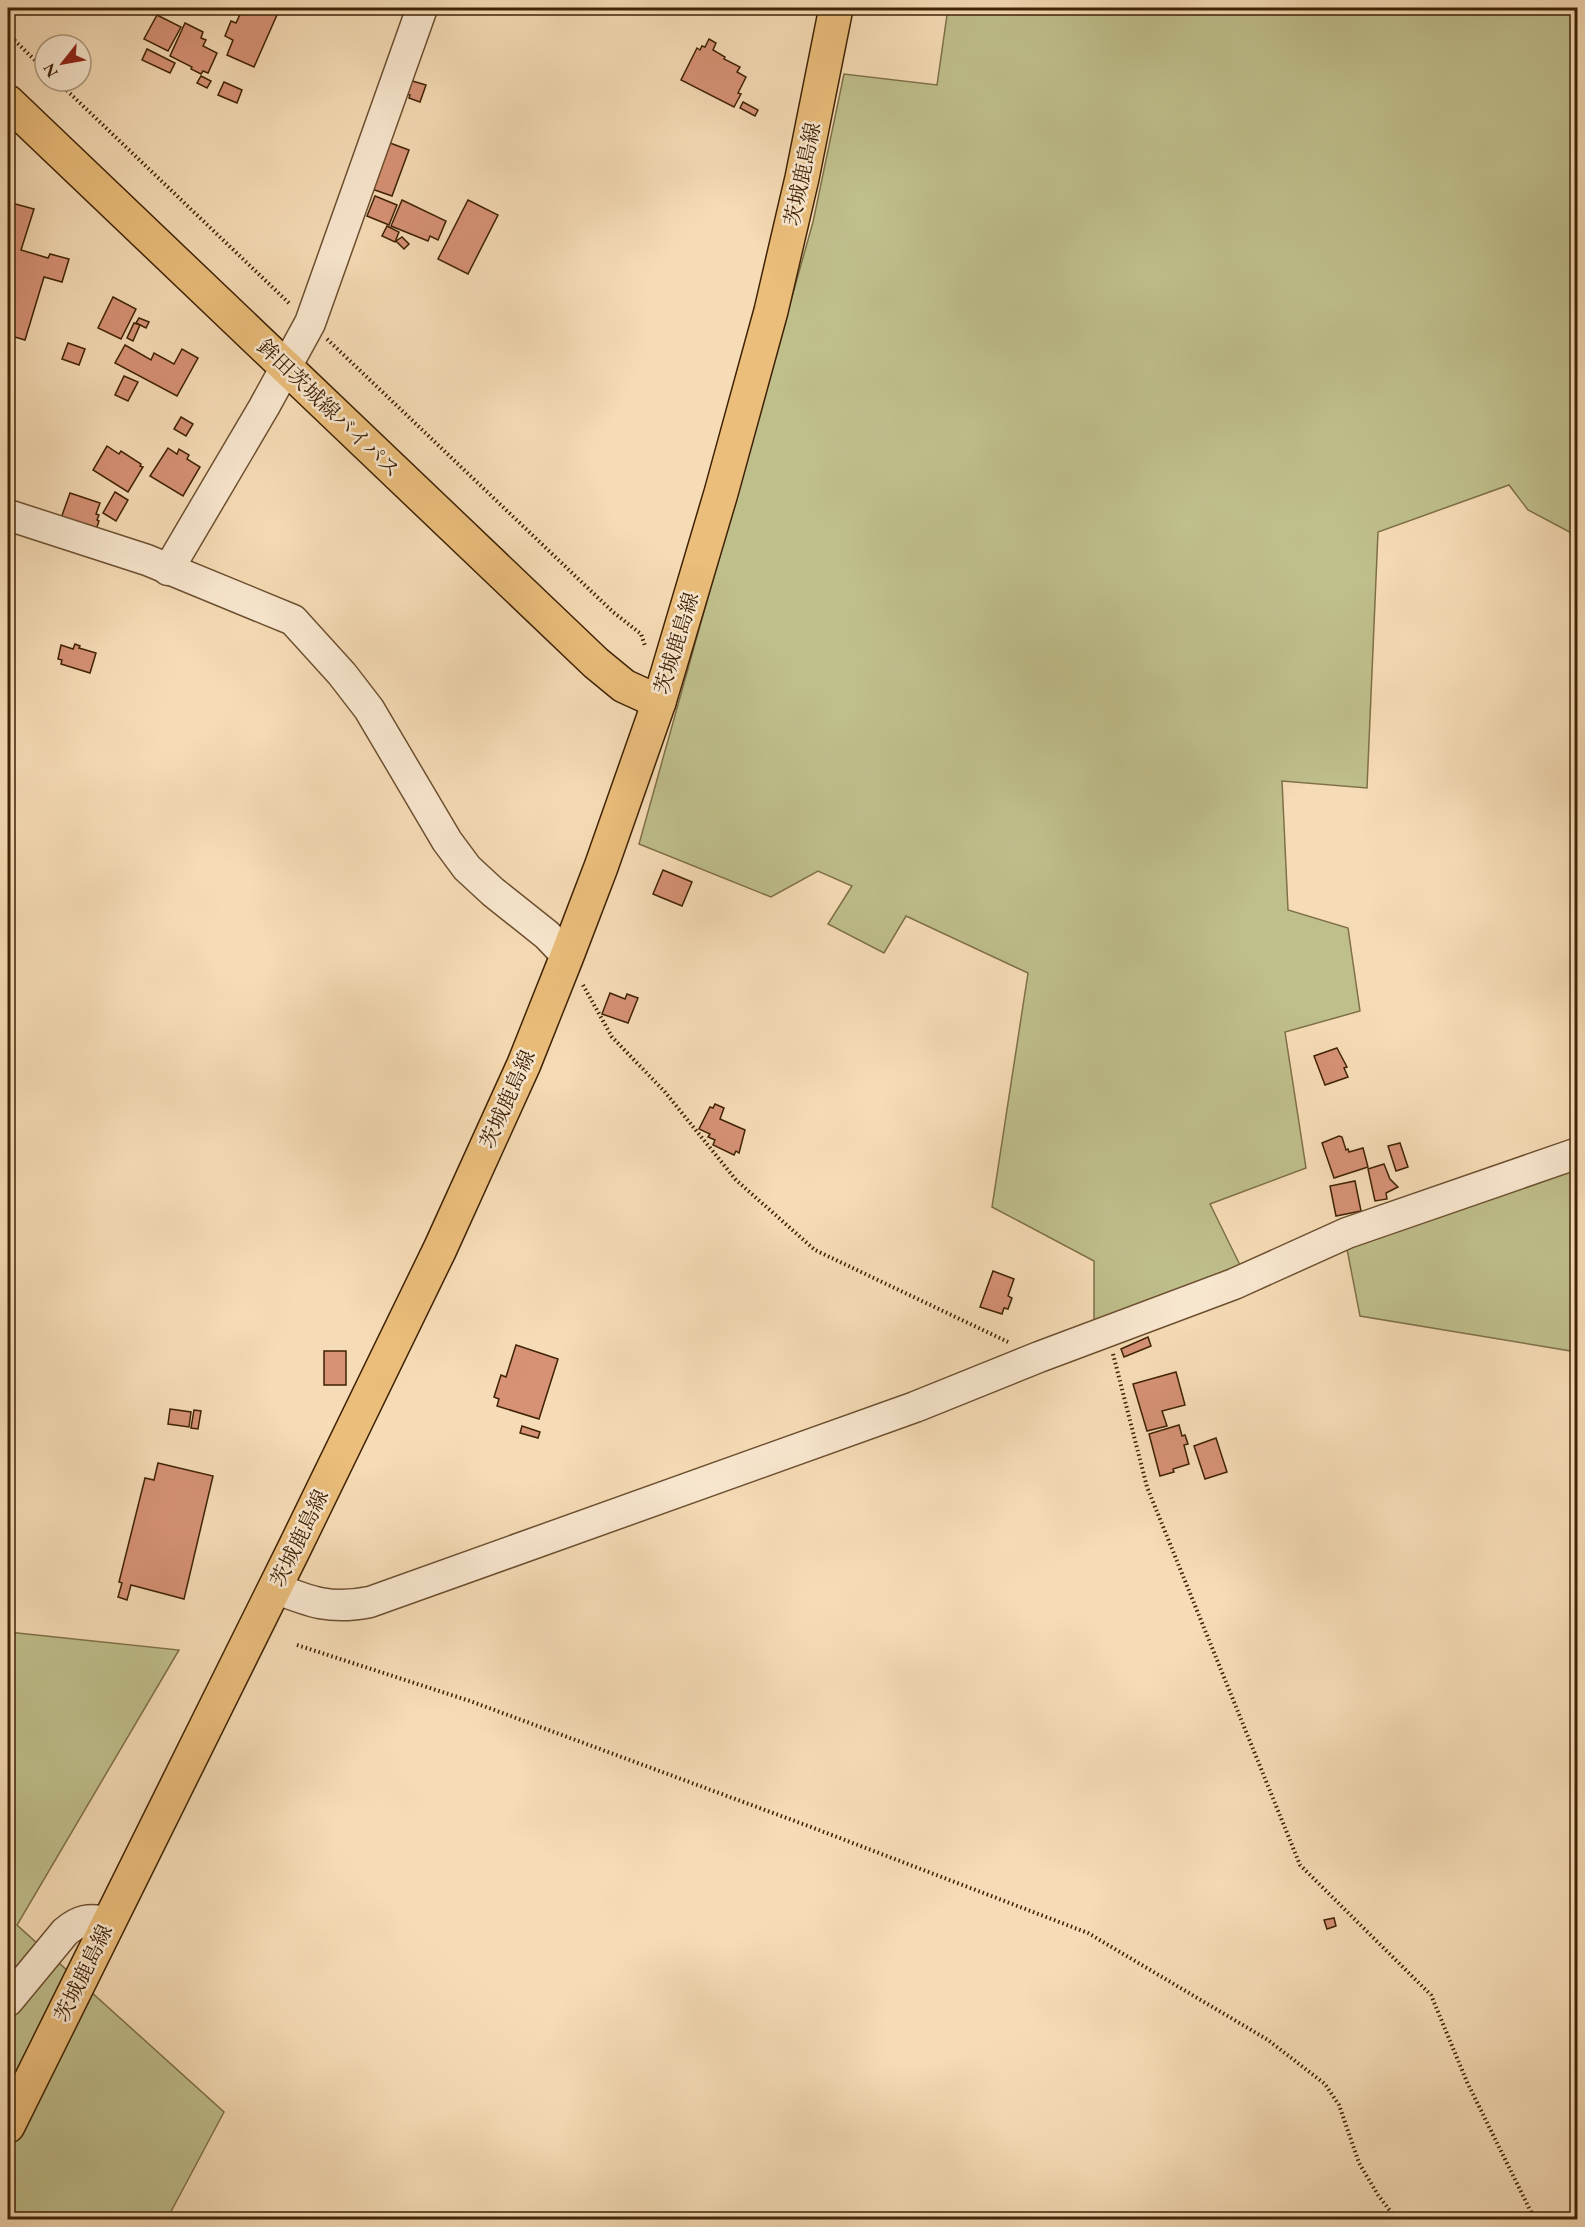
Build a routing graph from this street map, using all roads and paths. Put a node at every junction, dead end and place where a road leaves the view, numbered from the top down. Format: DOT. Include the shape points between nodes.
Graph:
graph roads {
  1 [pos="422,8"];
  2 [pos="836,8"];
  3 [pos="8,34"];
  4 [pos="33,58"];
  5 [pos="70,93"];
  6 [pos="8,102"];
  7 [pos="310,323"];
  8 [pos="286,368"];
  9 [pos="8,515"];
  10 [pos="168,570"];
  11 [pos="645,646"];
  12 [pos="659,702"];
  13 [pos="567,956"];
  14 [pos="1578,1153"];
  15 [pos="1107,1332"];
  16 [pos="1039,1357"];
  17 [pos="275,1588"];
  18 [pos="297,1646"];
  19 [pos="108,1922"];
  20 [pos="8,2001"];
  21 [pos="8,2126"];
  22 [pos="1397,2220"];
  23 [pos="1535,2220"];
  1 -- 7 [label="street"];
  2 -- 12 [label="main road, 茨城鹿島線" via="771,311"];
  3 -- 4 [label="path"];
  5 -- 7 [label="path"];
  6 -- 8 [label="main road, 鉾田茨城線バイパス"];
  7 -- 8 [label="street"];
  7 -- 11 [label="path" via="613,612 641,634"];
  8 -- 10 [label="street"];
  8 -- 12 [label="main road, 鉾田茨城線バイパス" via="596,663 624,686"];
  9 -- 10 [label="street"];
  10 -- 13 [label="street" via="293,620 369,709 466,868"];
  12 -- 13 [label="main road, 茨城鹿島線"];
  13 -- 16 [label="path" via="612,1037 665,1092 736,1180 815,1250"];
  13 -- 17 [label="main road, 茨城鹿島線" via="524,1064 454,1219"];
  14 -- 15 [label="street" via="1347,1233 1234,1284"];
  15 -- 16 [label="street"];
  15 -- 23 [label="path" via="1147,1487 1300,1865 1431,1995 1467,2082"];
  16 -- 17 [label="street" via="915,1407 361,1604 326,1605"];
  17 -- 19 [label="main road, 茨城鹿島線"];
  18 -- 22 [label="path" via="470,1701 1088,1934 1268,2040 1325,2084 1339,2105 1359,2163"];
  19 -- 20 [label="street" via="75,1923"];
  19 -- 21 [label="main road, 茨城鹿島線"];
}
